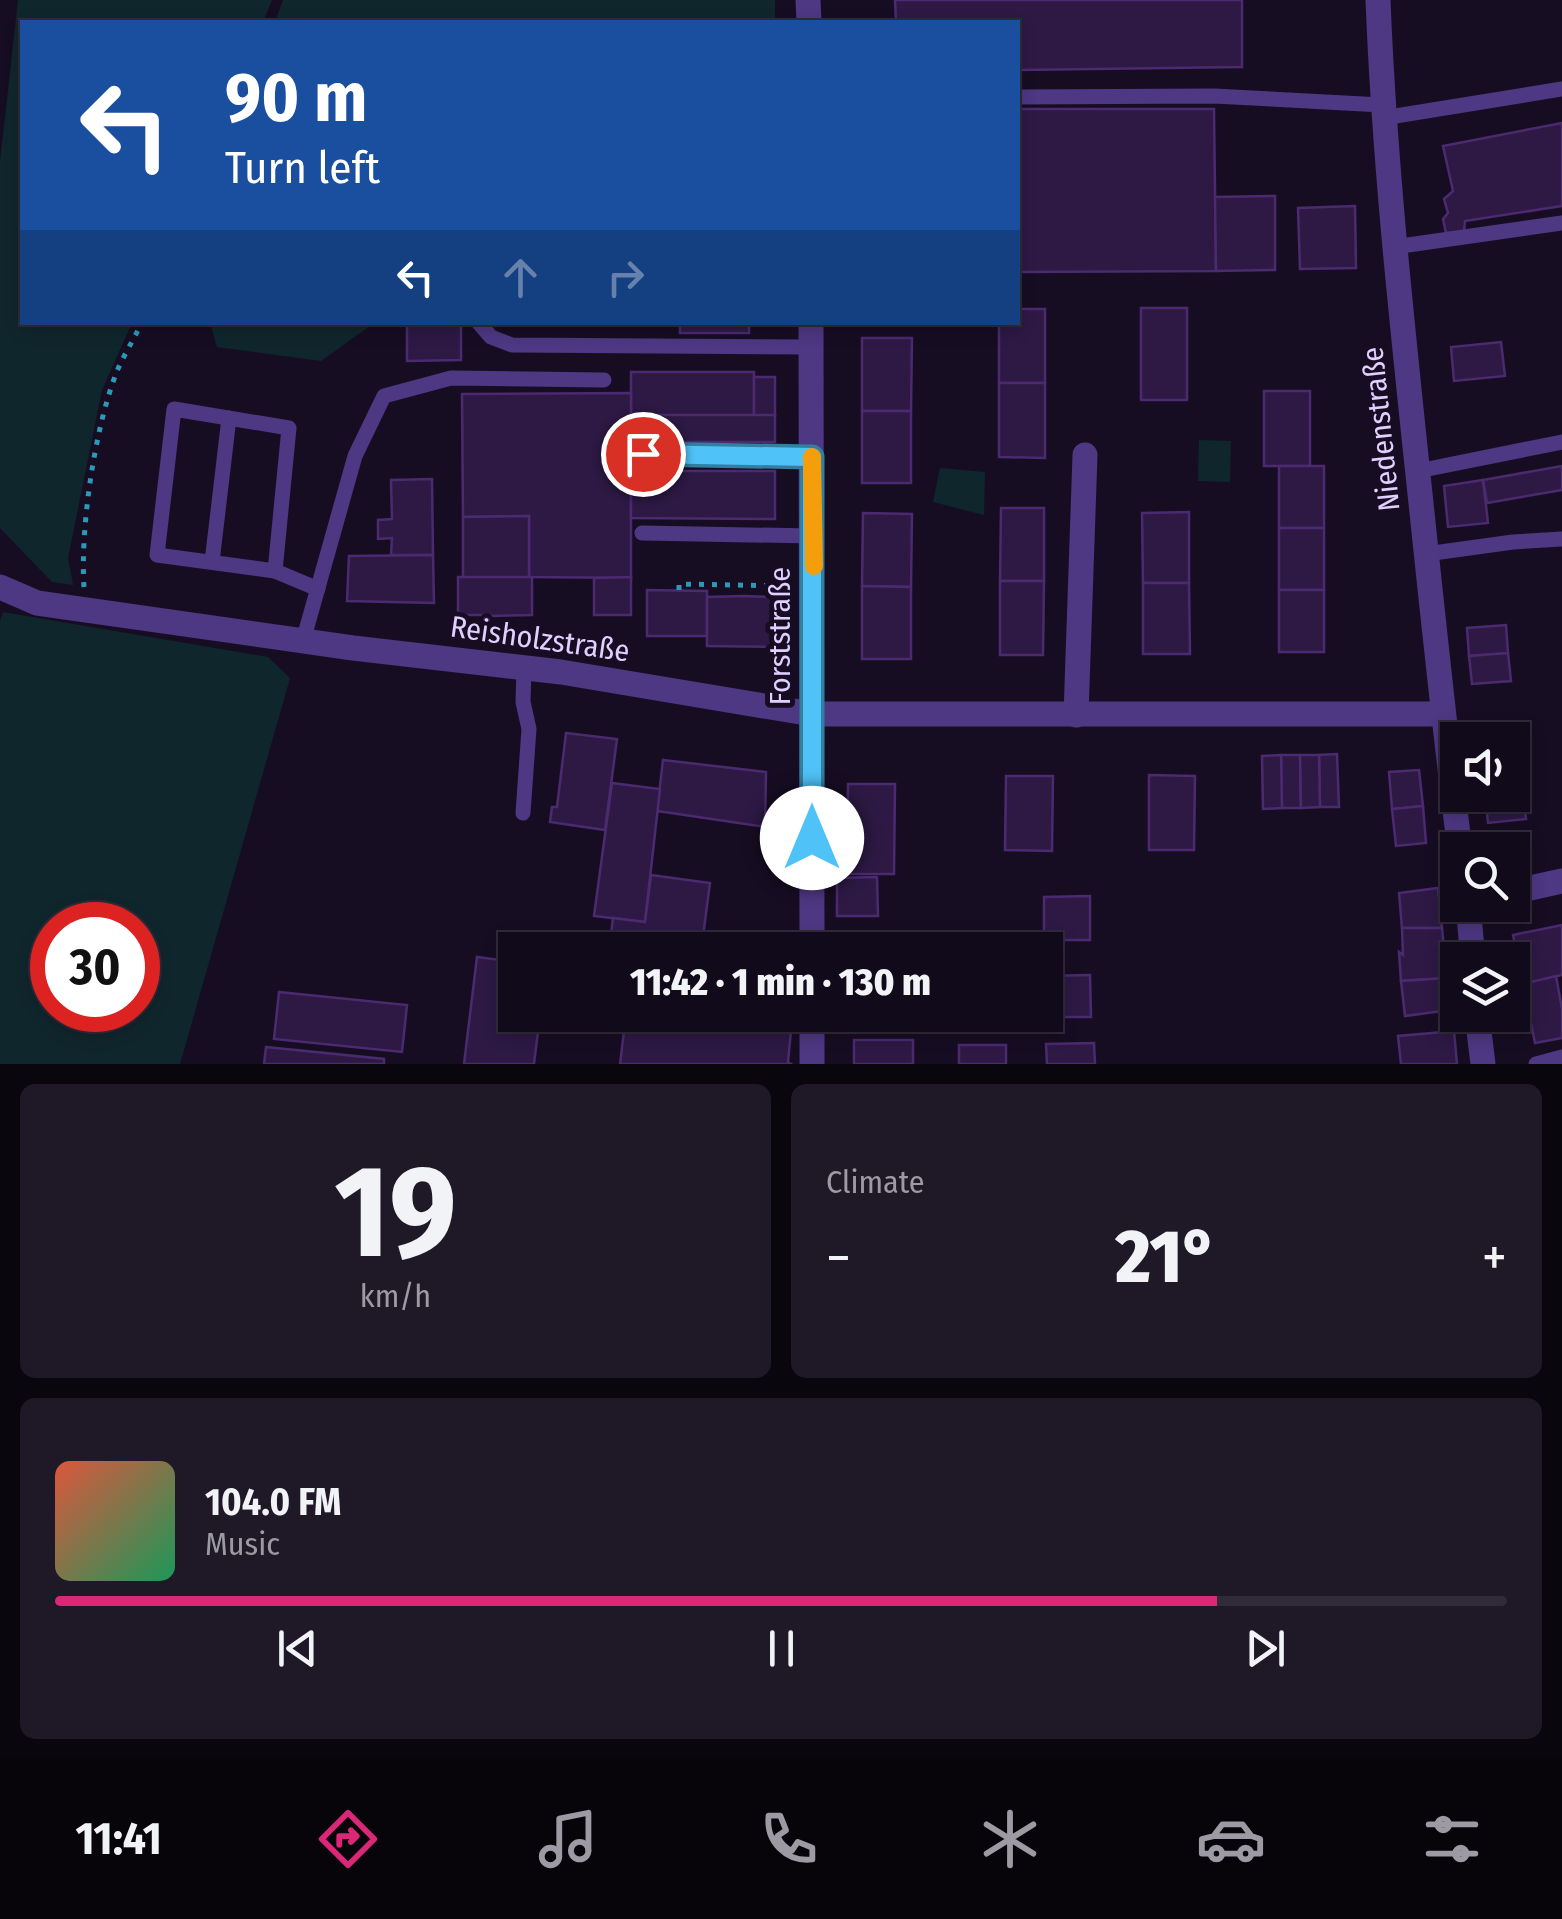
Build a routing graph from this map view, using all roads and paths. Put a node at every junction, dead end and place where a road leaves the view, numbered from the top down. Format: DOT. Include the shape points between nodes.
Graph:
graph roads {
  1 [pos="1378,0"];
  2 [pos="1562,90"];
  3 [pos="1020,97"];
  4 [pos="1382,112"];
  5 [pos="1562,223"];
  6 [pos="1394,247"];
  7 [pos="140,325"];
  8 [pos="480,325"];
  9 [pos="812,335"];
  10 [pos="604,380"];
  11 [pos="229,418"];
  12 [pos="1562,442"];
  13 [pos="643,454"];
  14 [pos="1084,455"];
  15 [pos="812,457"];
  16 [pos="1418,472"];
  17 [pos="642,533"];
  18 [pos="813,536"];
  19 [pos="1562,540"];
  20 [pos="1426,554"];
  21 [pos="212,562"];
  22 [pos="275,570"];
  23 [pos="744,586"];
  24 [pos="792,586"];
  25 [pos="0,587"];
  26 [pos="318,589"];
  27 [pos="679,590"];
  28 [pos="744,596"];
  29 [pos="85,610"];
  30 [pos="303,641"];
  31 [pos="524,668"];
  32 [pos="812,714"];
  33 [pos="1442,714"];
  34 [pos="1076,715"];
  35 [pos="523,813"];
  36 [pos="1458,832"];
  37 [pos="1562,881"];
  38 [pos="1530,888"];
  39 [pos="812,932"];
  40 [pos="812,1032"];
  41 [pos="1480,1032"];
  42 [pos="1562,1057"];
  43 [pos="812,1064"];
  44 [pos="1483,1064"];
  45 [pos="1536,1064"];
  1 -- 4 [label="street, Niedenstraße"];
  2 -- 4 [label="lane"];
  3 -- 4 [label="lane" via="1214,96"];
  4 -- 6 [label="street, Niedenstraße"];
  5 -- 6 [label="lane"];
  6 -- 16 [label="street, Niedenstraße"];
  7 -- 29 [label="path" via="116,373 97,447 82,554"];
  8 -- 9 [label="lane" via="490,337 512,345"];
  9 -- 15 [label="street, Forststraße"];
  10 -- 26 [label="lane" via="451,378 384,396 355,456"];
  11 -- 21 [label="lane"];
  11 -- 21 [label="lane" via="174,408 165,482 157,556"];
  11 -- 22 [label="lane" via="288,428"];
  12 -- 16 [label="lane"];
  13 -- 15 [label="lane"];
  14 -- 34 [label="street"];
  15 -- 18 [label="street, Forststraße"];
  16 -- 20 [label="street, Niedenstraße"];
  17 -- 18 [label="lane"];
  18 -- 32 [label="street, Forststraße"];
  19 -- 20 [label="lane"];
  20 -- 33 [label="street, Niedenstraße"];
  21 -- 22 [label="lane"];
  22 -- 26 [label="lane"];
  23 -- 24 [label="path"];
  23 -- 27 [label="path" via="679,584"];
  23 -- 28 [label="path"];
  25 -- 29 [label="street, Reisholzstraße" via="37,603"];
  26 -- 30 [label="lane"];
  29 -- 30 [label="street, Reisholzstraße"];
  30 -- 31 [label="street, Reisholzstraße"];
  31 -- 32 [label="street, Reisholzstraße"];
  31 -- 35 [label="lane" via="529,730"];
  32 -- 34 [label="street, Reisholzstraße"];
  32 -- 39 [label="street, Forststraße"];
  33 -- 34 [label="street, Reisholzstraße"];
  33 -- 36 [label="street, Niedenstraße"];
  37 -- 38 [label="street"];
  40 -- 43 [label="street"];
  41 -- 44 [label="street"];
  42 -- 45 [label="lane"];
}
